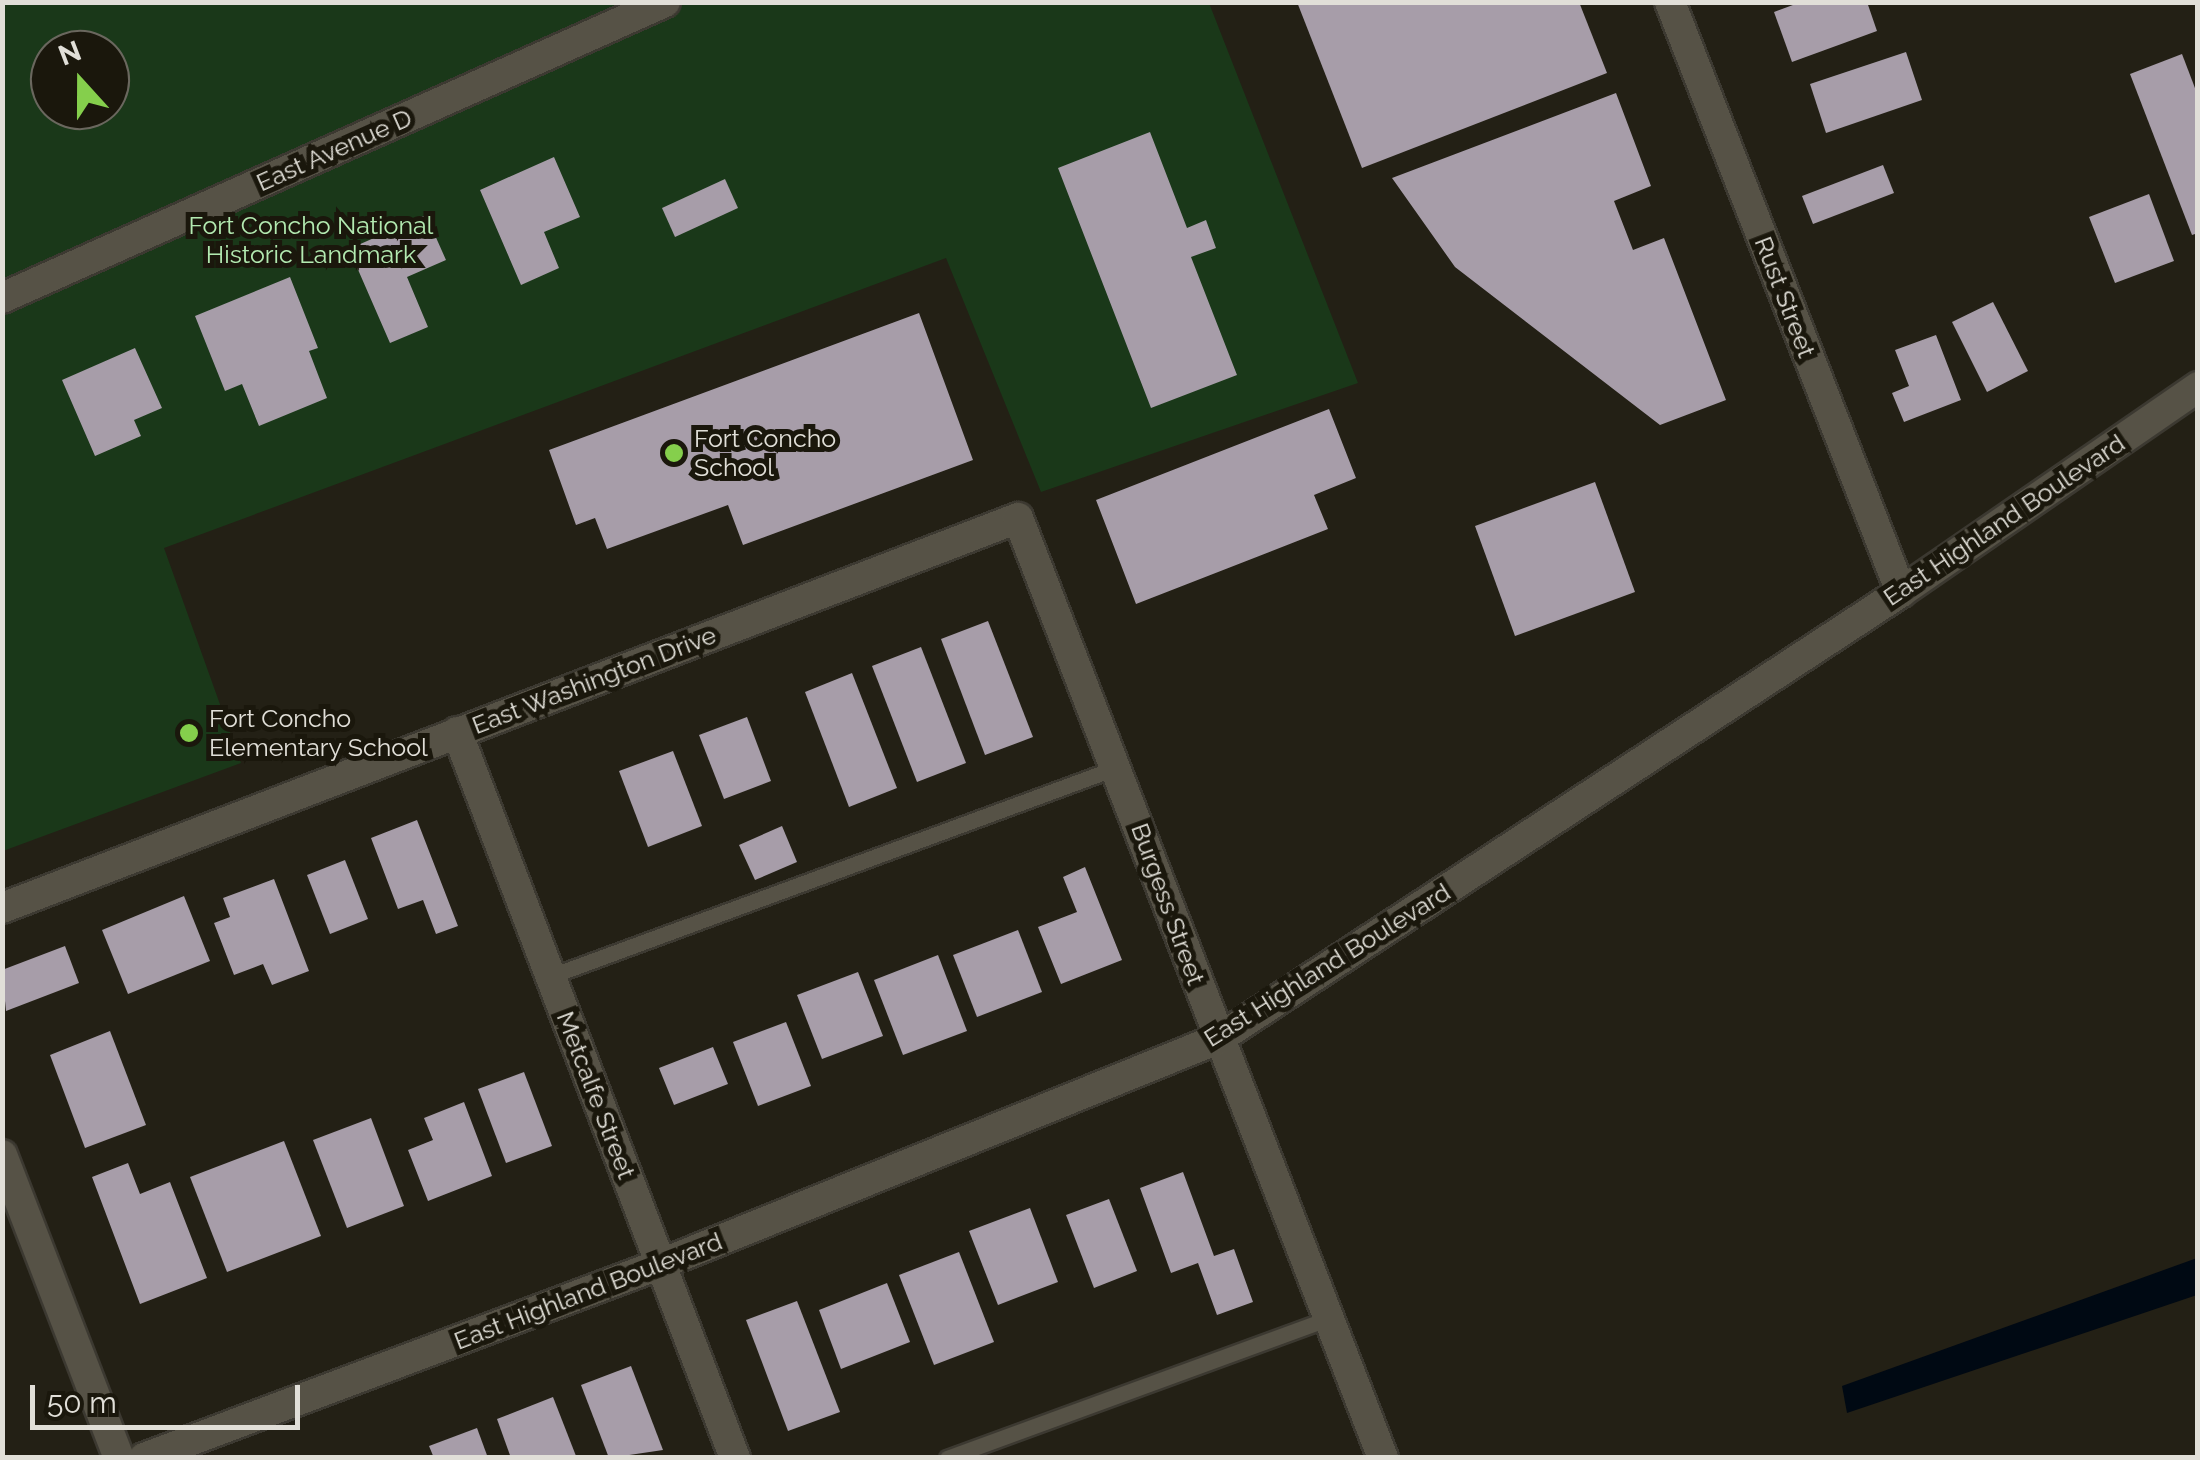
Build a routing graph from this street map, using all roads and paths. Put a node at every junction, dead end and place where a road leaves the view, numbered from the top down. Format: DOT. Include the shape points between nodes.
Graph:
graph roads {
  1 [pos="665,2"];
  2 [pos="1670,2"];
  3 [pos="2,298"];
  4 [pos="2198,387"];
  5 [pos="1018,518"];
  6 [pos="1901,592"];
  7 [pos="457,732"];
  8 [pos="1118,766"];
  9 [pos="2,908"];
  10 [pos="551,976"];
  11 [pos="1218,1039"];
  12 [pos="2,1155"];
  13 [pos="661,1264"];
  14 [pos="1333,1317"];
  15 [pos="119,1458"];
  16 [pos="144,1458"];
  17 [pos="735,1458"];
  18 [pos="947,1458"];
  19 [pos="1383,1458"];
  1 -- 3 [label="street, East Avenue D"];
  2 -- 6 [label="street, Rust Street"];
  4 -- 6 [label="street, East Highland Boulevard"];
  5 -- 7 [label="street, East Washington Drive"];
  5 -- 8 [label="street, Burgess Street"];
  6 -- 11 [label="street, East Highland Boulevard"];
  7 -- 9 [label="street, East Washington Drive"];
  7 -- 10 [label="street, Metcalfe Street"];
  8 -- 10 [label="lane"];
  8 -- 11 [label="street, Burgess Street"];
  10 -- 13 [label="street, Metcalfe Street"];
  11 -- 13 [label="street, East Highland Boulevard"];
  11 -- 14 [label="street, Burgess Street"];
  12 -- 15 [label="street"];
  13 -- 16 [label="street, East Highland Boulevard"];
  13 -- 17 [label="street, Metcalfe Street"];
  14 -- 18 [label="lane"];
  14 -- 19 [label="street, Burgess Street"];
}
